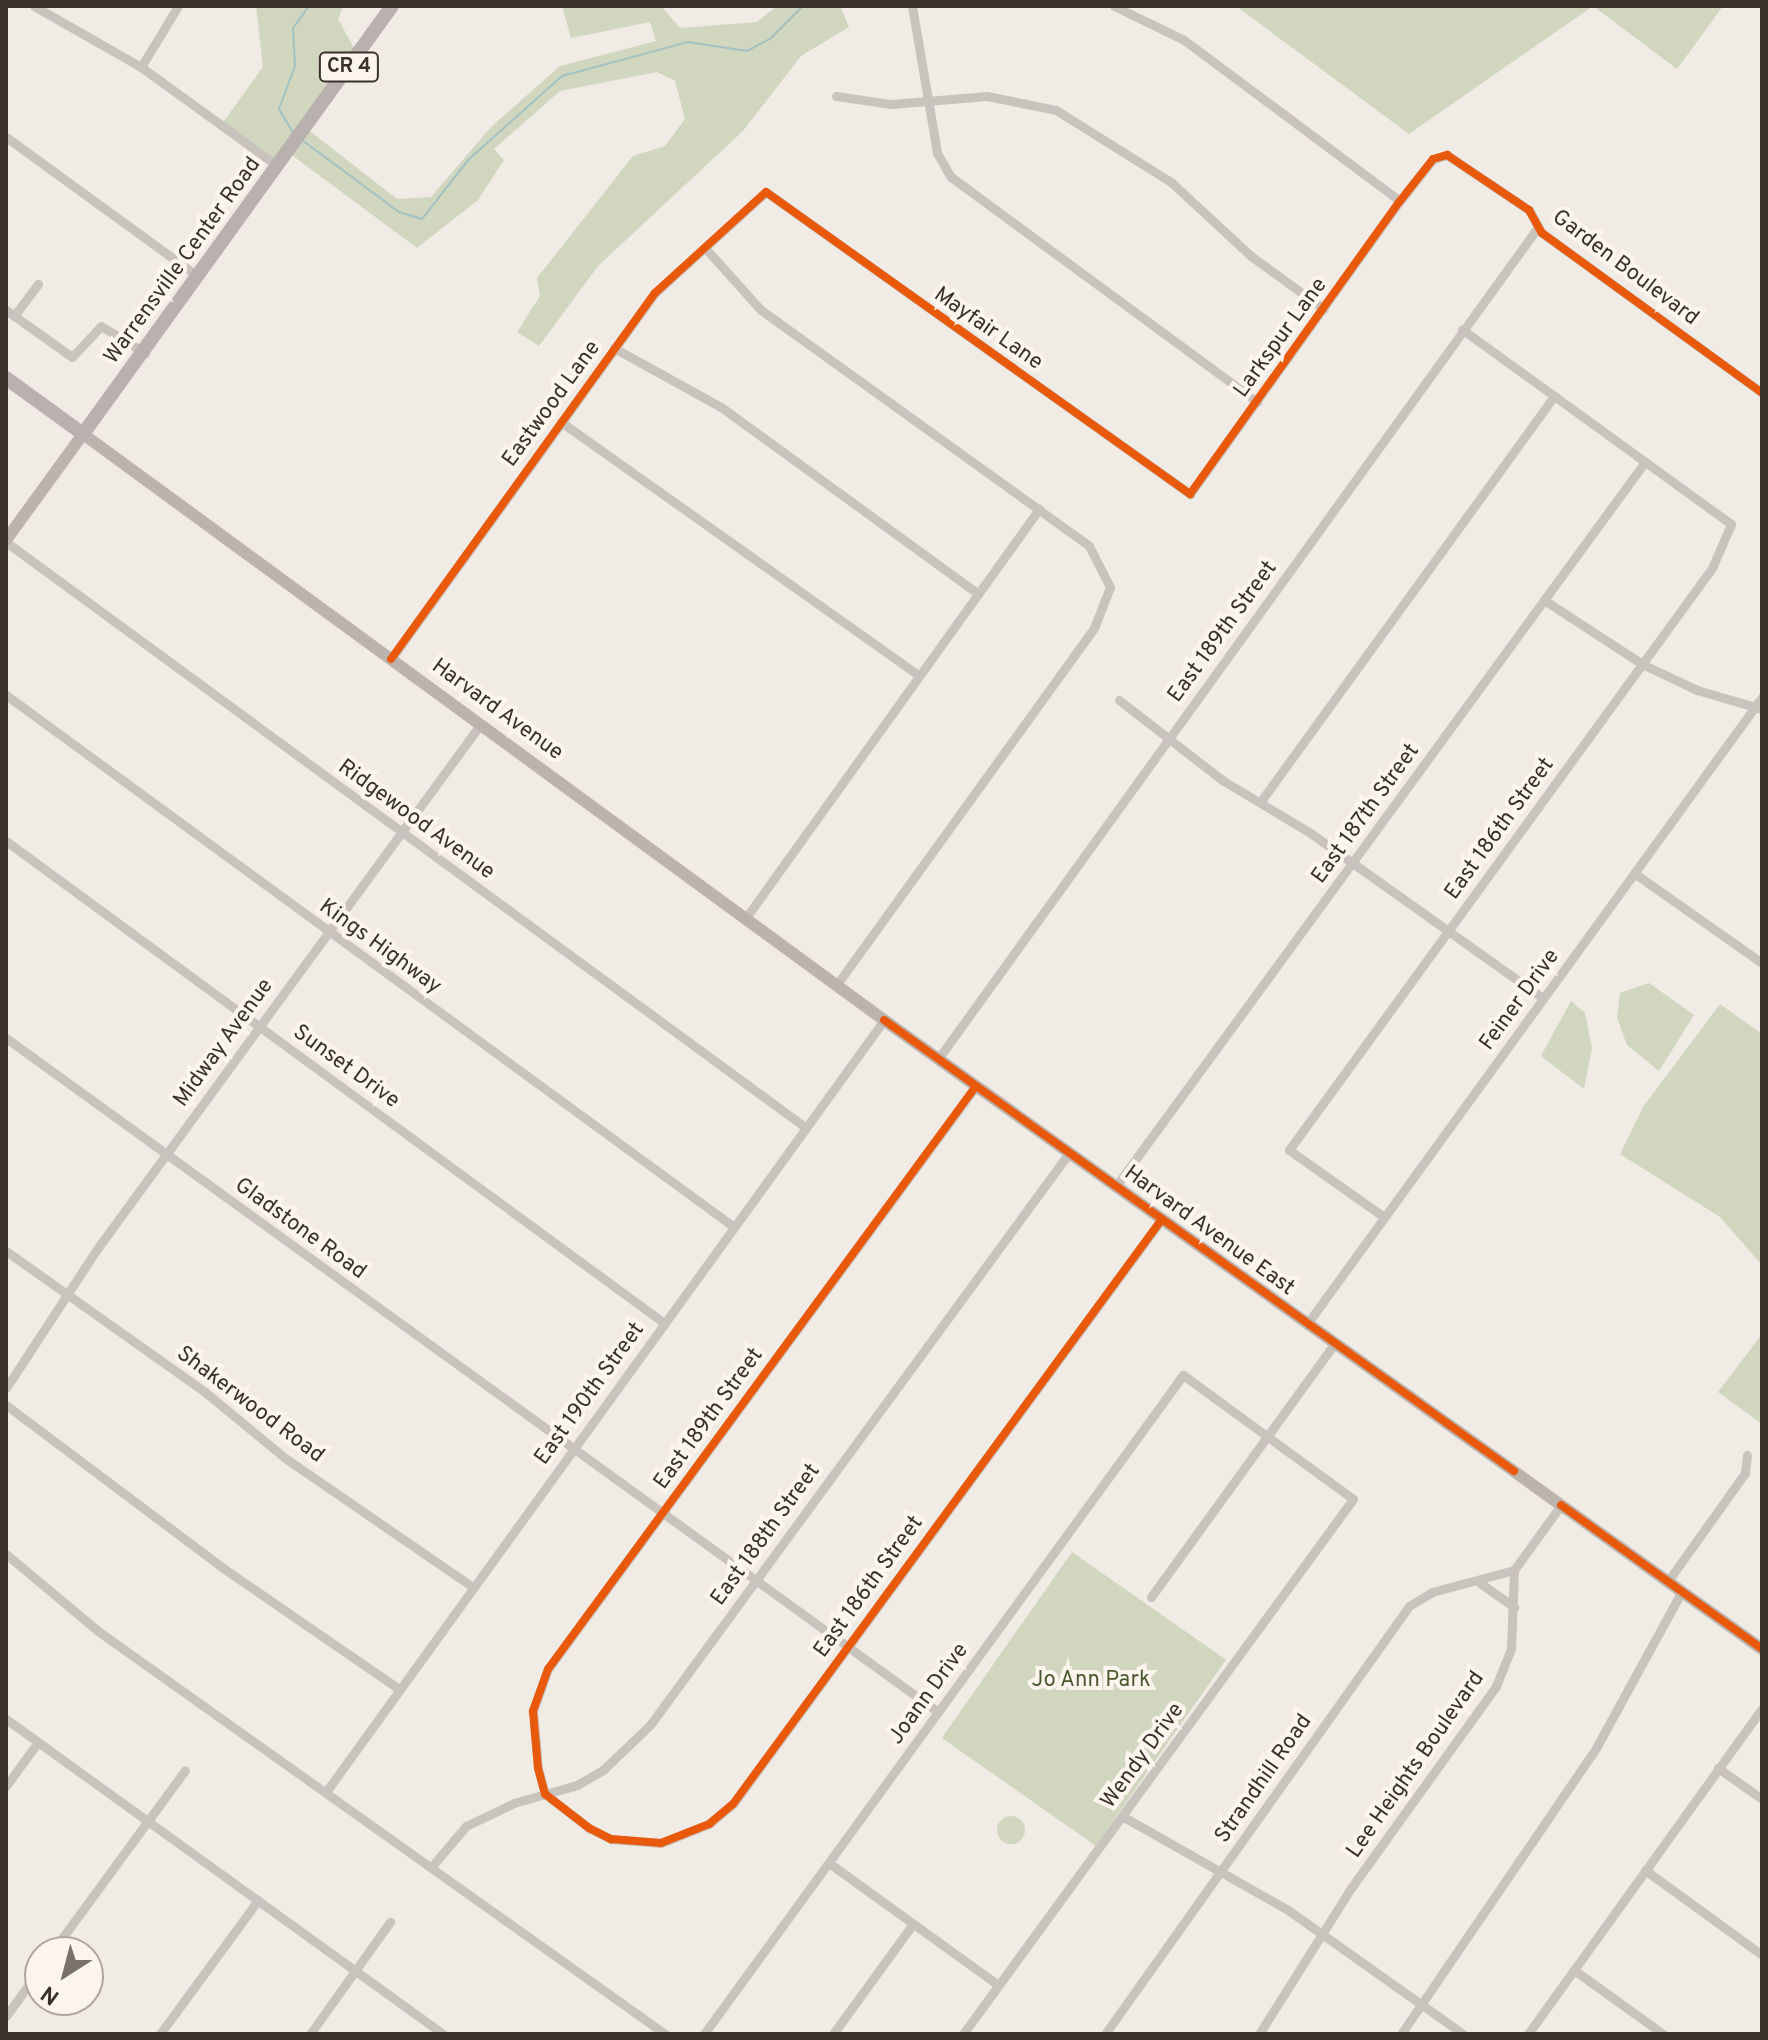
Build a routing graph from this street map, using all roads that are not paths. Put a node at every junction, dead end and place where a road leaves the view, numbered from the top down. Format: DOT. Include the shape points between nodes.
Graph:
graph roads {
  1 [pos="34,6"];
  2 [pos="178,6"];
  3 [pos="392,6"];
  4 [pos="914,6"];
  5 [pos="1114,6"];
  6 [pos="141,67"];
  7 [pos="836,96"];
  8 [pos="927,101"];
  9 [pos="6,137"];
  10 [pos="278,166"];
  11 [pos="766,192"];
  12 [pos="1400,201"];
  13 [pos="1538,227"];
  14 [pos="706,249"];
  15 [pos="199,277"];
  16 [pos="38,284"];
  17 [pos="1324,309"];
  18 [pos="10,313"];
  19 [pos="1462,329"];
  20 [pos="614,348"];
  21 [pos="145,353"];
  22 [pos="6,378"];
  23 [pos="1762,393"];
  24 [pos="1554,396"];
  25 [pos="1257,402"];
  26 [pos="561,422"];
  27 [pos="83,434"];
  28 [pos="1645,462"];
  29 [pos="1190,494"];
  30 [pos="1039,509"];
  31 [pos="6,541"];
  32 [pos="978,594"];
  33 [pos="1544,600"];
  34 [pos="391,659"];
  35 [pos="1642,664"];
  36 [pos="918,675"];
  37 [pos="6,695"];
  38 [pos="1762,697"];
  39 [pos="1119,700"];
  40 [pos="1758,709"];
  41 [pos="480,725"];
  42 [pos="1168,739"];
  43 [pos="1261,801"];
  44 [pos="401,831"];
  45 [pos="6,841"];
  46 [pos="1353,863"];
  47 [pos="1634,873"];
  48 [pos="745,919"];
  49 [pos="1449,930"];
  50 [pos="326,931"];
  51 [pos="1762,963"];
  52 [pos="836,986"];
  53 [pos="1543,998"];
  54 [pos="884,1020"];
  55 [pos="258,1024"];
  56 [pos="6,1038"];
  57 [pos="938,1059"];
  58 [pos="976,1086"];
  59 [pos="805,1127"];
  60 [pos="1069,1153"];
  61 [pos="166,1154"];
  62 [pos="1116,1186"];
  63 [pos="1384,1217"];
  64 [pos="1162,1219"];
  65 [pos="734,1227"];
  66 [pos="6,1251"];
  67 [pos="68,1295"];
  68 [pos="664,1323"];
  69 [pos="1307,1324"];
  70 [pos="1335,1343"];
  71 [pos="6,1388"];
  72 [pos="6,1405"];
  73 [pos="1267,1436"];
  74 [pos="572,1450"];
  75 [pos="1747,1455"];
  76 [pos="1561,1505"];
  77 [pos="662,1514"];
  78 [pos="6,1554"];
  79 [pos="1514,1570"];
  80 [pos="754,1581"];
  81 [pos="1668,1581"];
  82 [pos="1480,1583"];
  83 [pos="473,1587"];
  84 [pos="1682,1591"];
  85 [pos="1151,1597"];
  86 [pos="1514,1607"];
  87 [pos="848,1646"];
  88 [pos="1762,1648"];
  89 [pos="399,1689"];
  90 [pos="1762,1708"];
  91 [pos="938,1712"];
  92 [pos="6,1719"];
  93 [pos="38,1742"];
  94 [pos="1718,1768"];
  95 [pos="185,1770"];
  96 [pos="6,1786"];
  97 [pos="328,1789"];
  98 [pos="545,1794"];
  99 [pos="1762,1799"];
  100 [pos="1122,1816"];
  101 [pos="148,1820"];
  102 [pos="829,1863"];
  103 [pos="433,1865"];
  104 [pos="1645,1870"];
  105 [pos="1220,1871"];
  106 [pos="258,1900"];
  107 [pos="390,1922"];
  108 [pos="913,1924"];
  109 [pos="1325,1935"];
  110 [pos="64,1936"];
  111 [pos="1762,1955"];
  112 [pos="356,1970"];
  113 [pos="1574,1970"];
  114 [pos="998,1985"];
  115 [pos="24,1991"];
  116 [pos="1417,2003"];
  117 [pos="6,2016"];
  118 [pos="160,2034"];
  119 [pos="310,2034"];
  120 [pos="443,2034"];
  121 [pos="665,2034"];
  122 [pos="704,2034"];
  123 [pos="833,2034"];
  124 [pos="963,2034"];
  125 [pos="1105,2034"];
  126 [pos="1259,2034"];
  127 [pos="1401,2034"];
  128 [pos="1463,2034"];
  129 [pos="1528,2034"];
  130 [pos="1663,2034"];
  1 -- 6 [label="street"];
  2 -- 6 [label="street"];
  3 -- 10 [label="main road, Warrensville Center Road / CR 4"];
  4 -- 8 [label="street"];
  5 -- 12 [label="street" via="1184,40"];
  6 -- 10 [label="street"];
  7 -- 8 [label="street"];
  8 -- 17 [label="street" via="1019,99 1097,132 1171,182 1251,256"];
  8 -- 25 [label="street" via="937,153 951,177"];
  9 -- 15 [label="street"];
  10 -- 15 [label="main road, Warrensville Center Road / CR 4"];
  11 -- 14 [label="street, Eastwood Lane"];
  11 -- 29 [label="street, Mayfair Lane"];
  12 -- 13 [label="street, Garden Boulevard" via="1433,159 1447,155 1529,210"];
  12 -- 17 [label="street, Larkspur Lane"];
  13 -- 19 [label="street, East 189th Street"];
  13 -- 23 [label="street, Garden Boulevard"];
  14 -- 20 [label="street, Eastwood Lane" via="663,284"];
  14 -- 30 [label="street" via="761,310"];
  15 -- 21 [label="main road, Warrensville Center Road / CR 4"];
  16 -- 18 [label="street"];
  17 -- 25 [label="street, Larkspur Lane"];
  18 -- 21 [label="street" via="72,357 101,326"];
  19 -- 24 [label="street"];
  19 -- 42 [label="street, East 189th Street"];
  20 -- 26 [label="street, Eastwood Lane"];
  20 -- 32 [label="street" via="721,407"];
  21 -- 27 [label="main road, Warrensville Center Road / CR 4"];
  22 -- 27 [label="main road, Harvard Avenue"];
  24 -- 28 [label="street"];
  24 -- 43 [label="street"];
  25 -- 29 [label="street, Larkspur Lane"];
  26 -- 34 [label="street, Eastwood Lane"];
  26 -- 36 [label="street"];
  27 -- 31 [label="main road, Warrensville Center Road / CR 4"];
  27 -- 34 [label="main road, Harvard Avenue"];
  28 -- 33 [label="street, East 187th Street"];
  28 -- 35 [label="street, East 186th Street" via="1731,524 1712,568"];
  30 -- 32 [label="street"];
  30 -- 52 [label="street" via="1089,546 1110,587 1094,628"];
  31 -- 44 [label="street, Ridgewood Avenue"];
  32 -- 36 [label="street"];
  33 -- 35 [label="street"];
  33 -- 46 [label="street, East 187th Street"];
  34 -- 41 [label="main road, Harvard Avenue"];
  35 -- 40 [label="street"];
  35 -- 49 [label="street, East 186th Street"];
  36 -- 48 [label="street"];
  37 -- 50 [label="street, Kings Highway"];
  38 -- 40 [label="street, Feiner Drive"];
  39 -- 42 [label="street"];
  40 -- 47 [label="street, Feiner Drive"];
  41 -- 44 [label="street, Midway Avenue"];
  41 -- 48 [label="main road, Harvard Avenue"];
  42 -- 43 [label="street"];
  42 -- 57 [label="street, East 189th Street"];
  43 -- 46 [label="street"];
  44 -- 50 [label="street, Midway Avenue"];
  44 -- 59 [label="street, Ridgewood Avenue"];
  45 -- 55 [label="street, Sunset Drive"];
  46 -- 49 [label="street"];
  46 -- 62 [label="street, East 187th Street"];
  47 -- 51 [label="street"];
  47 -- 53 [label="street, Feiner Drive"];
  48 -- 52 [label="main road, Harvard Avenue"];
  49 -- 53 [label="street"];
  49 -- 63 [label="street, East 186th Street" via="1289,1150"];
  50 -- 55 [label="street, Midway Avenue"];
  50 -- 65 [label="street, Kings Highway"];
  52 -- 54 [label="main road, Harvard Avenue"];
  53 -- 63 [label="street, Feiner Drive"];
  54 -- 57 [label="main road, Harvard Avenue East"];
  54 -- 59 [label="street, East 190th Street"];
  55 -- 61 [label="street, Midway Avenue"];
  55 -- 68 [label="street, Sunset Drive"];
  56 -- 61 [label="street, Gladstone Road"];
  57 -- 58 [label="main road, Harvard Avenue East"];
  58 -- 60 [label="main road, Harvard Avenue East"];
  58 -- 77 [label="street, East 189th Street"];
  59 -- 65 [label="street, East 190th Street"];
  60 -- 62 [label="main road, Harvard Avenue East"];
  60 -- 80 [label="street, East 188th Street"];
  61 -- 67 [label="street, Midway Avenue"];
  61 -- 74 [label="street, Gladstone Road"];
  62 -- 64 [label="main road, Harvard Avenue East"];
  63 -- 69 [label="street, Feiner Drive"];
  64 -- 69 [label="main road, Harvard Avenue East"];
  64 -- 87 [label="street, East 186th Street"];
  65 -- 68 [label="street, East 190th Street"];
  66 -- 67 [label="street, Shakerwood Road"];
  67 -- 71 [label="street, Midway Avenue"];
  67 -- 83 [label="street, Shakerwood Road" via="285,1458"];
  68 -- 74 [label="street, East 190th Street"];
  69 -- 70 [label="main road, Harvard Avenue East"];
  70 -- 73 [label="street"];
  70 -- 76 [label="main road, Harvard Avenue East"];
  72 -- 89 [label="street" via="223,1568"];
  73 -- 85 [label="street"];
  73 -- 91 [label="street, Joann Drive" via="1183,1375"];
  73 -- 100 [label="street, Wendy Drive" via="1353,1499"];
  74 -- 77 [label="street, Gladstone Road"];
  74 -- 83 [label="street, East 190th Street"];
  75 -- 81 [label="street" via="1745,1473"];
  76 -- 79 [label="street"];
  76 -- 81 [label="main road, Harvard Avenue East"];
  77 -- 80 [label="street, Gladstone Road"];
  77 -- 98 [label="street, East 189th Street" via="548,1669 537,1693 531,1736"];
  78 -- 97 [label="street" via="98,1631"];
  79 -- 82 [label="street, Strandhill Road"];
  79 -- 86 [label="street, Lee Heights Boulevard"];
  80 -- 87 [label="street, Gladstone Road"];
  80 -- 98 [label="street, East 188th Street" via="626,1750 577,1785"];
  81 -- 84 [label="main road, Harvard Avenue East"];
  82 -- 86 [label="street"];
  82 -- 105 [label="street, Strandhill Road" via="1432,1592 1409,1606"];
  83 -- 89 [label="street, East 190th Street"];
  84 -- 88 [label="main road, Harvard Avenue East"];
  84 -- 116 [label="street" via="1596,1748"];
  86 -- 109 [label="street, Lee Heights Boulevard" via="1511,1649 1496,1686 1351,1888"];
  87 -- 91 [label="street, Gladstone Road"];
  87 -- 98 [label="street, East 186th Street" via="733,1804 709,1824 661,1843 611,1839"];
  89 -- 97 [label="street, East 190th Street"];
  90 -- 94 [label="street"];
  91 -- 102 [label="street, Joann Drive"];
  92 -- 93 [label="street"];
  93 -- 96 [label="street"];
  93 -- 101 [label="street"];
  94 -- 99 [label="street"];
  94 -- 104 [label="street"];
  95 -- 101 [label="street"];
  97 -- 103 [label="street"];
  98 -- 103 [label="street, East 188th Street" via="466,1826"];
  100 -- 105 [label="street"];
  100 -- 114 [label="street, Wendy Drive"];
  101 -- 106 [label="street"];
  101 -- 110 [label="street"];
  102 -- 108 [label="street"];
  102 -- 122 [label="street, Joann Drive"];
  103 -- 121 [label="street"];
  104 -- 111 [label="street"];
  104 -- 113 [label="street"];
  105 -- 109 [label="street"];
  105 -- 125 [label="street, Strandhill Road"];
  106 -- 112 [label="street"];
  106 -- 118 [label="street"];
  107 -- 112 [label="street"];
  108 -- 114 [label="street"];
  108 -- 123 [label="street"];
  109 -- 116 [label="street"];
  109 -- 126 [label="street, Lee Heights Boulevard"];
  112 -- 119 [label="street"];
  112 -- 120 [label="street"];
  113 -- 129 [label="street"];
  113 -- 130 [label="street"];
  114 -- 124 [label="street, Wendy Drive"];
  115 -- 117 [label="street"];
  116 -- 127 [label="street"];
  116 -- 128 [label="street"];
}
